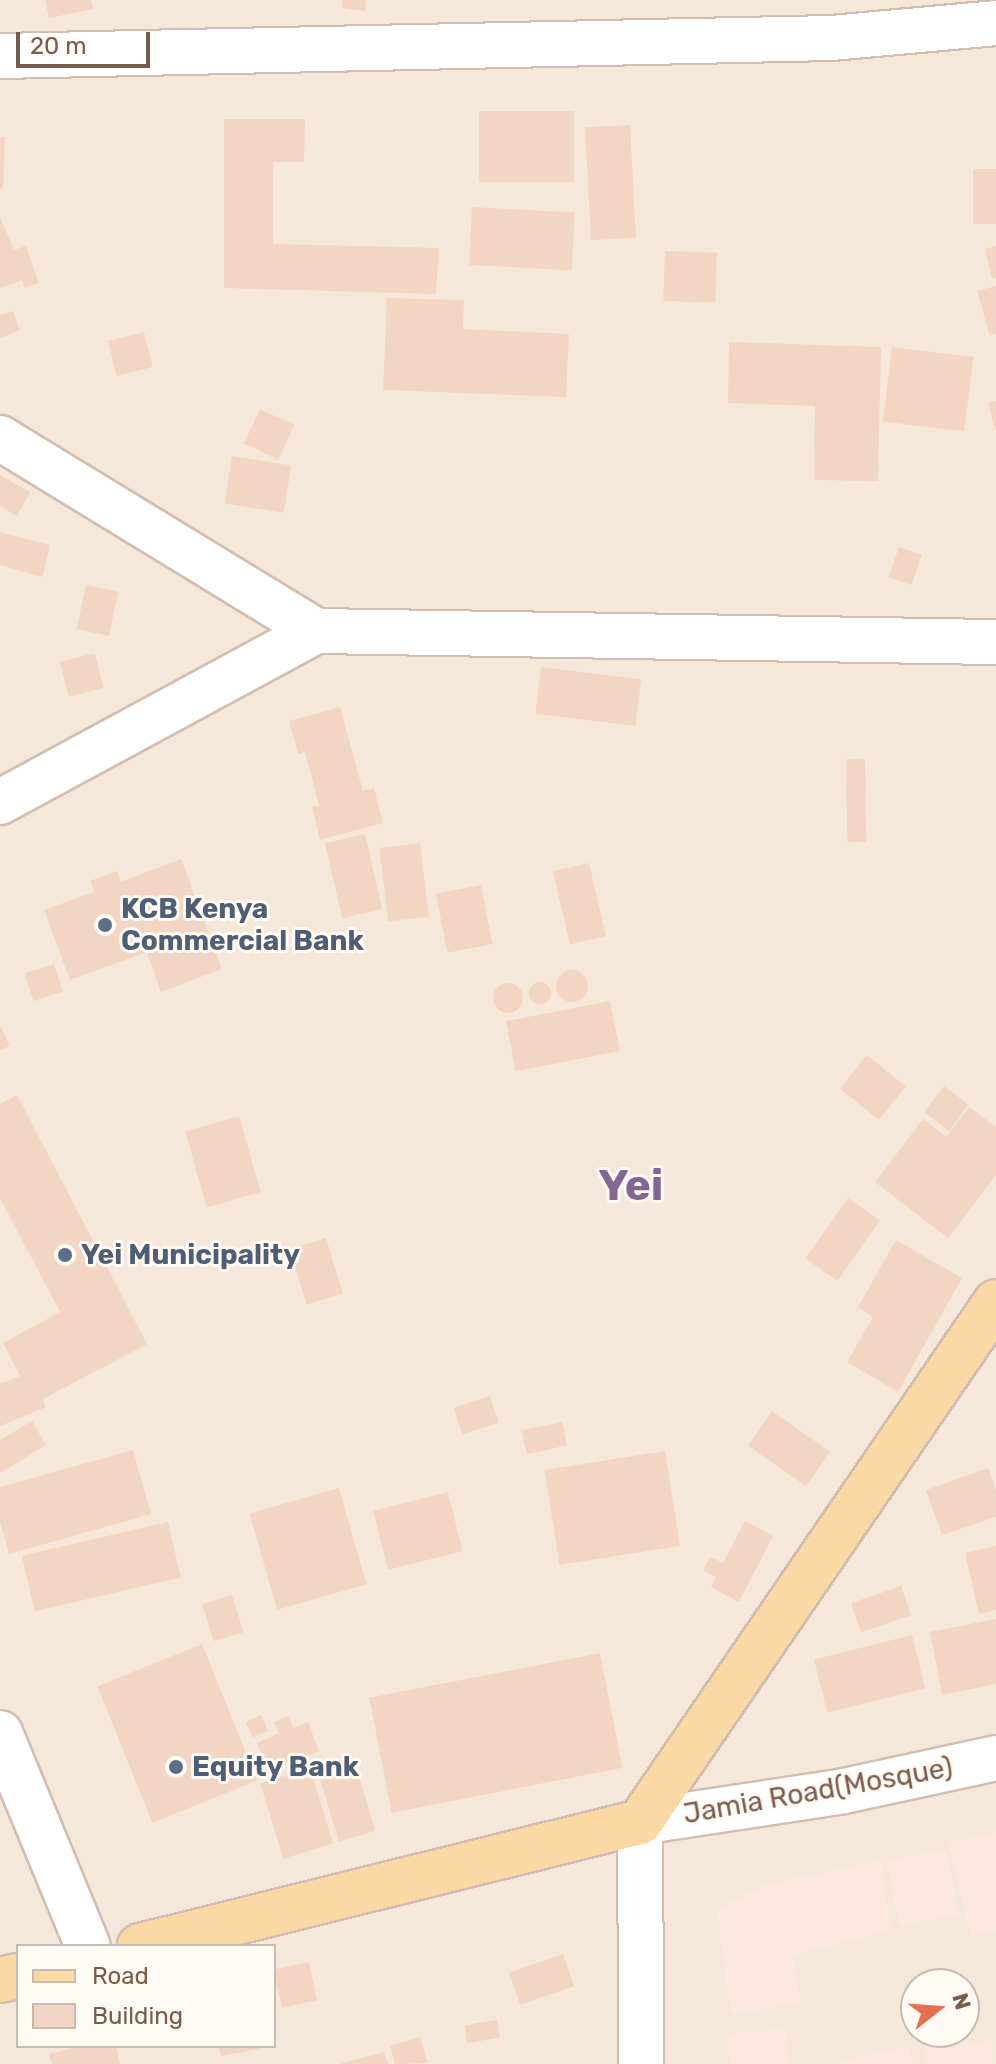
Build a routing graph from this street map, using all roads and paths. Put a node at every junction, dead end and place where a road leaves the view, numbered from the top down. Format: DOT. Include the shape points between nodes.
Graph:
graph roads {
  1 [pos="996,23"];
  2 [pos="0,56"];
  3 [pos="0,438"];
  4 [pos="316,631"];
  5 [pos="996,642"];
  6 [pos="0,802"];
  7 [pos="996,1302"];
  8 [pos="0,1733"];
  9 [pos="996,1758"];
  10 [pos="640,1822"];
  11 [pos="87,1944"];
  12 [pos="148,1944"];
  13 [pos="641,2064"];
  1 -- 2 [label="street" via="832,38"];
  3 -- 4 [label="street"];
  4 -- 5 [label="street"];
  4 -- 6 [label="street"];
  7 -- 10 [label="main road"];
  8 -- 11 [label="street"];
  9 -- 10 [label="street, Jamia Road(Mosque)" via="844,1791"];
  10 -- 12 [label="main road"];
  10 -- 13 [label="street"];
}
